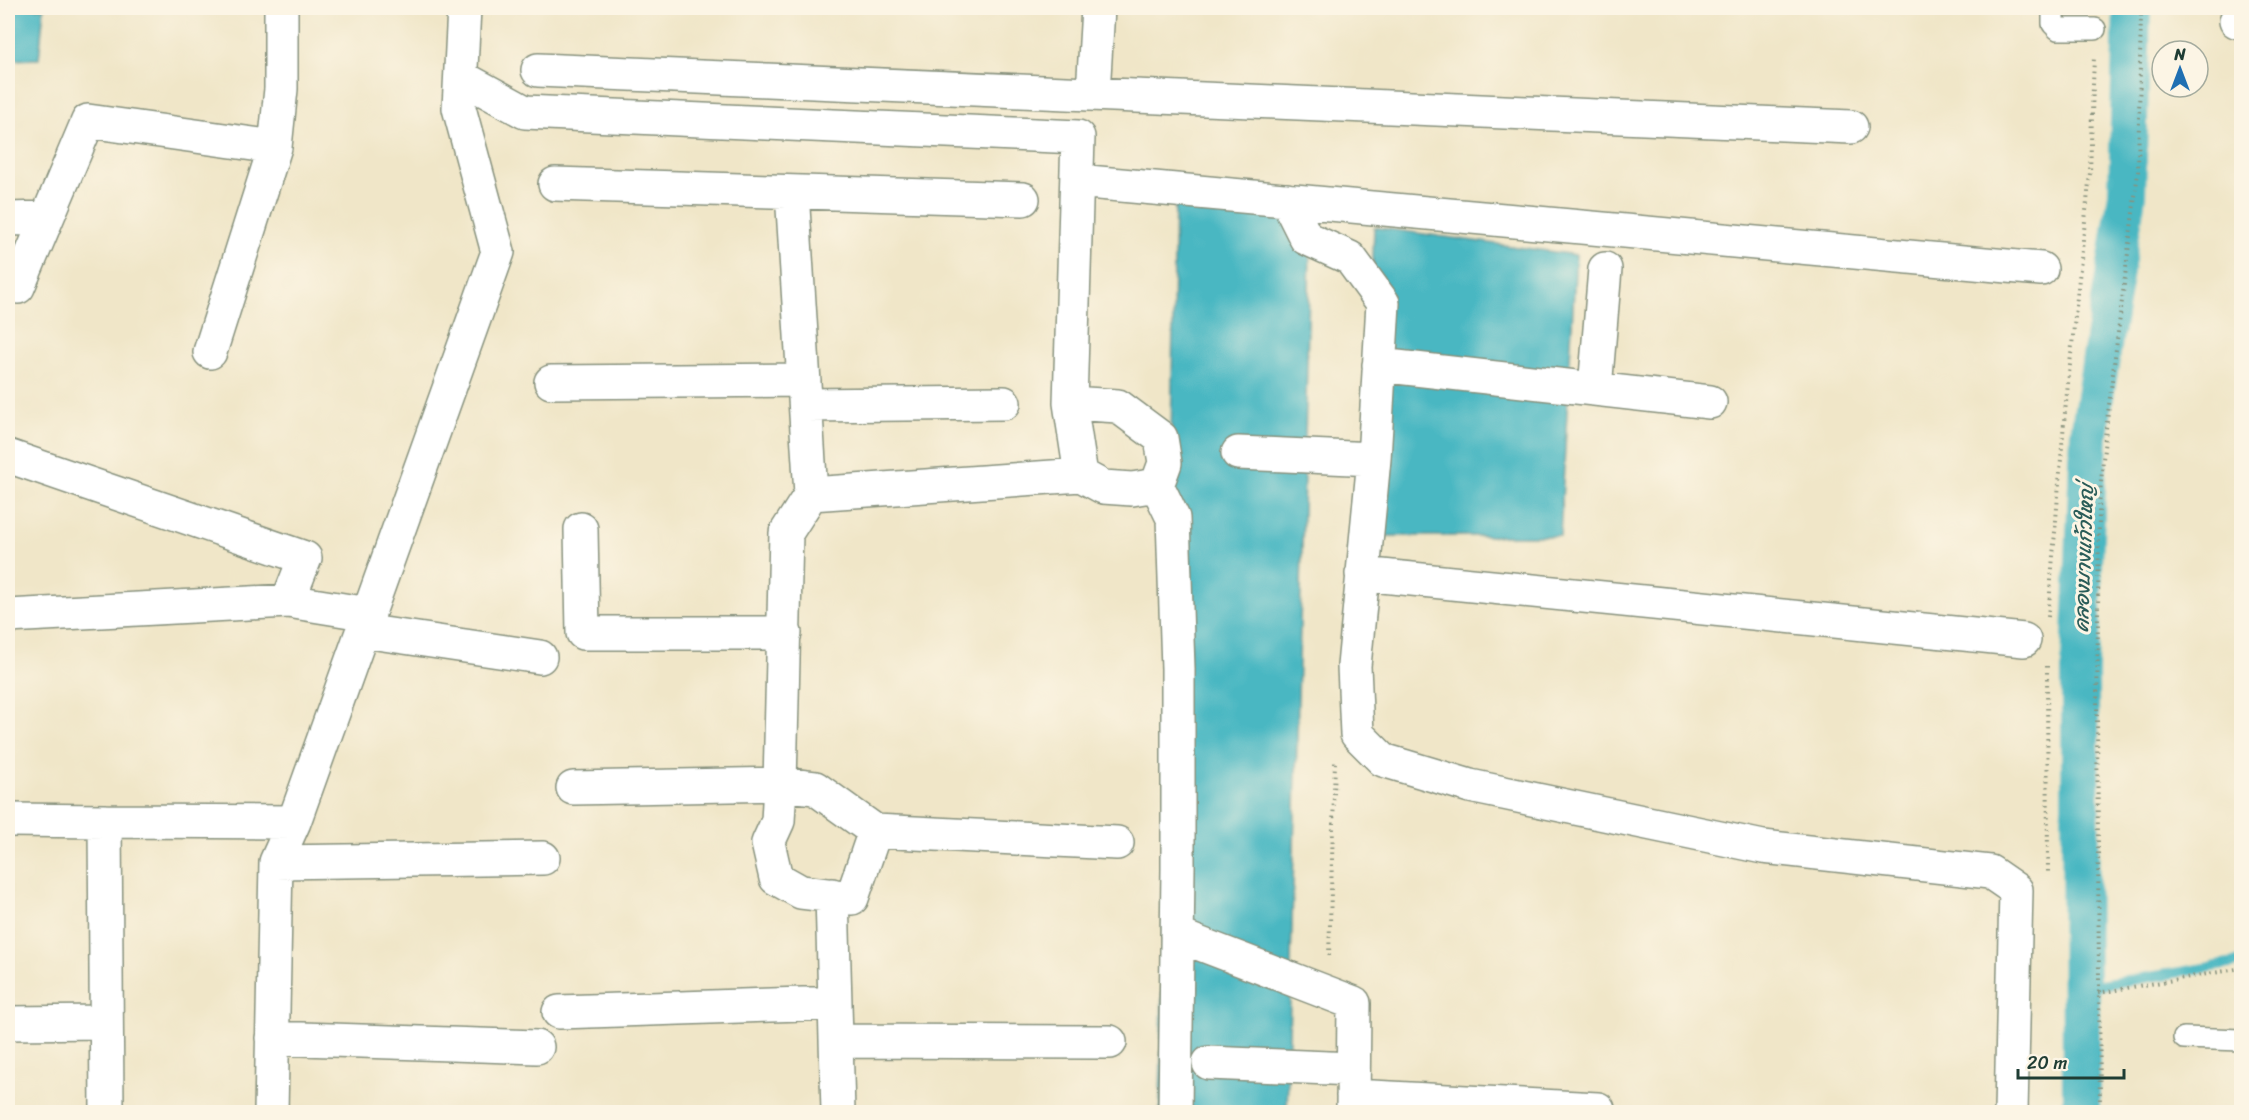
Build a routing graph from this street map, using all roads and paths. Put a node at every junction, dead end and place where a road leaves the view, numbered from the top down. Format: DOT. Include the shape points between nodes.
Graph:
graph roads {
  1 [pos="281,8"];
  2 [pos="464,8"];
  3 [pos="1098,8"];
  4 [pos="2053,8"];
  5 [pos="2141,8"];
  6 [pos="2095,29"];
  7 [pos="538,70"];
  8 [pos="461,77"];
  9 [pos="1094,93"];
  10 [pos="1851,127"];
  11 [pos="275,147"];
  12 [pos="1077,181"];
  13 [pos="555,184"];
  14 [pos="792,192"];
  15 [pos="1023,199"];
  16 [pos="1287,200"];
  17 [pos="47,218"];
  18 [pos="8,219"];
  19 [pos="1605,269"];
  20 [pos="2041,269"];
  21 [pos="18,287"];
  22 [pos="210,352"];
  23 [pos="1379,365"];
  24 [pos="551,382"];
  25 [pos="1595,389"];
  26 [pos="805,392"];
  27 [pos="1710,402"];
  28 [pos="1004,403"];
  29 [pos="1070,403"];
  30 [pos="1238,453"];
  31 [pos="8,456"];
  32 [pos="1374,459"];
  33 [pos="1081,475"];
  34 [pos="1157,485"];
  35 [pos="811,494"];
  36 [pos="581,529"];
  37 [pos="1362,573"];
  38 [pos="288,601"];
  39 [pos="8,616"];
  40 [pos="366,622"];
  41 [pos="785,633"];
  42 [pos="2040,640"];
  43 [pos="540,657"];
  44 [pos="1336,755"];
  45 [pos="780,784"];
  46 [pos="573,788"];
  47 [pos="8,820"];
  48 [pos="105,821"];
  49 [pos="294,822"];
  50 [pos="875,831"];
  51 [pos="1117,843"];
  52 [pos="543,858"];
  53 [pos="276,862"];
  54 [pos="2048,881"];
  55 [pos="832,896"];
  56 [pos="1177,935"];
  57 [pos="1329,957"];
  58 [pos="2241,968"];
  59 [pos="2098,993"];
  60 [pos="835,1003"];
  61 [pos="559,1012"];
  62 [pos="106,1022"];
  63 [pos="8,1023"];
  64 [pos="272,1038"];
  65 [pos="2184,1038"];
  66 [pos="2241,1040"];
  67 [pos="836,1041"];
  68 [pos="1110,1042"];
  69 [pos="537,1047"];
  70 [pos="1209,1063"];
  71 [pos="1353,1093"];
  72 [pos="1598,1110"];
  73 [pos="107,1113"];
  74 [pos="271,1113"];
  75 [pos="838,1113"];
  76 [pos="1174,1113"];
  77 [pos="2011,1113"];
  78 [pos="2100,1113"];
  1 -- 11 [label="street" via="281,89"];
  2 -- 8 [label="street"];
  3 -- 9 [label="street"];
  4 -- 6 [label="lane" via="2053,24 2058,29"];
  5 -- 59 [label="path" via="2138,172 2099,505"];
  6 -- 42 [label="path" via="2090,173"];
  7 -- 9 [label="street"];
  8 -- 12 [label="street" via="525,112 1078,136"];
  8 -- 40 [label="street" via="459,108 498,252"];
  9 -- 10 [label="street"];
  11 -- 17 [label="street" via="88,121"];
  11 -- 22 [label="street"];
  12 -- 16 [label="street"];
  12 -- 29 [label="street"];
  13 -- 14 [label="street"];
  14 -- 15 [label="street"];
  14 -- 26 [label="street"];
  16 -- 20 [label="street"];
  16 -- 23 [label="street" via="1306,238 1350,258 1383,303"];
  17 -- 18 [label="street"];
  17 -- 21 [label="street"];
  19 -- 25 [label="street"];
  23 -- 25 [label="street"];
  23 -- 32 [label="street"];
  24 -- 26 [label="street"];
  25 -- 27 [label="street"];
  26 -- 28 [label="street"];
  26 -- 35 [label="street"];
  29 -- 33 [label="street"];
  29 -- 34 [label="street" via="1118,406 1161,438 1165,463"];
  30 -- 32 [label="street"];
  31 -- 38 [label="street" via="305,558"];
  32 -- 37 [label="street"];
  33 -- 34 [label="street" via="1103,487 1132,489"];
  33 -- 35 [label="street"];
  34 -- 56 [label="street" via="1173,518 1178,669"];
  35 -- 41 [label="street" via="786,533"];
  36 -- 41 [label="street" via="583,633"];
  37 -- 42 [label="street"];
  37 -- 77 [label="street" via="1354,666 1357,734 1383,760 1470,786 1763,847 1990,872 2016,890"];
  38 -- 39 [label="street"];
  38 -- 40 [label="street"];
  40 -- 43 [label="street"];
  40 -- 49 [label="street"];
  41 -- 45 [label="street"];
  42 -- 54 [label="path"];
  44 -- 57 [label="path"];
  45 -- 46 [label="street"];
  45 -- 50 [label="street" via="815,788"];
  45 -- 55 [label="street" via="778,821 768,843 776,878 801,892"];
  47 -- 48 [label="street"];
  48 -- 49 [label="street"];
  48 -- 62 [label="street"];
  49 -- 53 [label="street"];
  50 -- 51 [label="street"];
  50 -- 55 [label="street" via="852,898"];
  52 -- 53 [label="street"];
  53 -- 64 [label="street"];
  55 -- 60 [label="street"];
  56 -- 71 [label="street" via="1354,1003"];
  56 -- 76 [label="street"];
  58 -- 59 [label="path"];
  59 -- 78 [label="path"];
  60 -- 61 [label="street"];
  60 -- 67 [label="street"];
  62 -- 63 [label="street"];
  62 -- 73 [label="street"];
  64 -- 69 [label="street"];
  64 -- 74 [label="street"];
  65 -- 66 [label="lane"];
  67 -- 68 [label="street"];
  67 -- 75 [label="street"];
  70 -- 71 [label="street"];
  71 -- 72 [label="street"];
}
